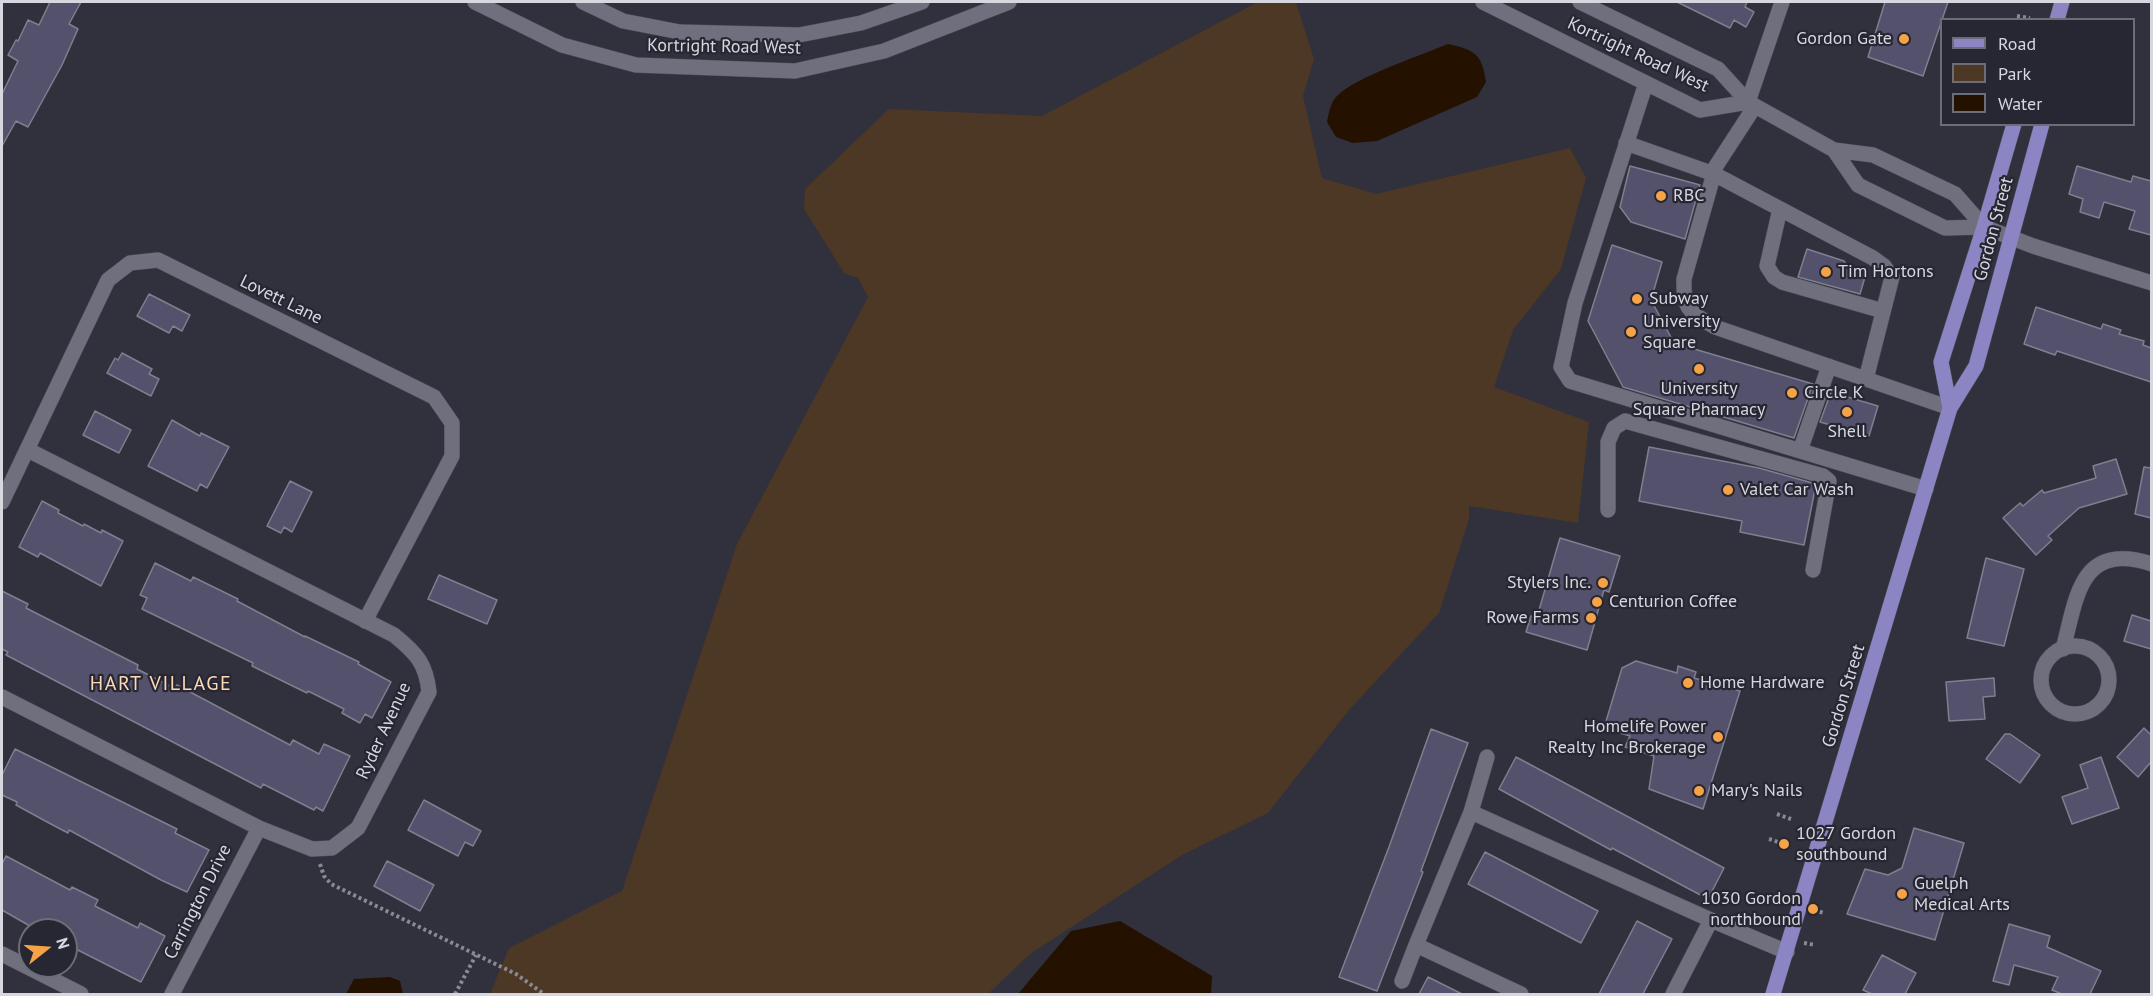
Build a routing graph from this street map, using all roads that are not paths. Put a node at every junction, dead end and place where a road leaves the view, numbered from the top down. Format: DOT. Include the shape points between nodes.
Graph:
graph roads {
  1 [pos="475,2"];
  2 [pos="583,2"];
  3 [pos="922,2"];
  4 [pos="1009,2"];
  5 [pos="1486,2"];
  6 [pos="1580,2"];
  7 [pos="1782,2"];
  8 [pos="2062,2"];
  9 [pos="2058,18"];
  10 [pos="1646,83"];
  11 [pos="1752,104"];
  12 [pos="2013,126"];
  13 [pos="2041,126"];
  14 [pos="1626,143"];
  15 [pos="1834,150"];
  16 [pos="1714,174"];
  17 [pos="1780,209"];
  18 [pos="1984,227"];
  19 [pos="2012,238"];
  20 [pos="2151,283"];
  21 [pos="1883,311"];
  22 [pos="1829,366"];
  23 [pos="1866,379"];
  24 [pos="1950,408"];
  25 [pos="28,450"];
  26 [pos="1800,451"];
  27 [pos="1926,489"];
  28 [pos="2,502"];
  29 [pos="1608,510"];
  30 [pos="2151,564"];
  31 [pos="1813,570"];
  32 [pos="365,621"];
  33 [pos="2063,649"];
  34 [pos="2,696"];
  35 [pos="1487,757"];
  36 [pos="1471,812"];
  37 [pos="259,828"];
  38 [pos="1711,920"];
  39 [pos="1416,945"];
  40 [pos="1787,951"];
  41 [pos="2,954"];
  42 [pos="1402,981"];
  43 [pos="81,994"];
  44 [pos="172,994"];
  45 [pos="1521,994"];
  46 [pos="1673,994"];
  47 [pos="1773,994"];
  1 -- 4 [label="street, Kortright Road West" via="562,45 636,65 795,71 884,51"];
  2 -- 3 [label="street, Kortright Road West" via="623,21 680,32 799,35 861,22"];
  5 -- 10 [label="street, Kortright Road West"];
  6 -- 11 [label="street, Kortright Road West" via="1718,69"];
  7 -- 11 [label="street"];
  8 -- 9 [label="main road"];
  10 -- 11 [label="street, Kortright Road West" via="1700,110"];
  10 -- 14 [label="street"];
  11 -- 15 [label="street, Kortright Road West"];
  11 -- 16 [label="street"];
  12 -- 18 [label="main road, Gordon Street"];
  13 -- 19 [label="main road, Gordon Street"];
  14 -- 16 [label="street"];
  14 -- 26 [label="street" via="1575,303 1562,367 1570,381"];
  15 -- 18 [label="street, Kortright Road West" via="1874,155 1955,194"];
  15 -- 18 [label="street, Kortright Road West" via="1858,186 1945,228"];
  16 -- 17 [label="street"];
  16 -- 22 [label="street" via="1684,279 1684,297 1692,314 1715,327"];
  17 -- 21 [label="street" via="1884,266 1892,277"];
  17 -- 21 [label="street" via="1767,266 1774,277"];
  18 -- 19 [label="street"];
  18 -- 24 [label="main road, Gordon Street" via="1941,362"];
  19 -- 20 [label="street"];
  19 -- 24 [label="main road, Gordon Street" via="1976,366"];
  21 -- 23 [label="street"];
  22 -- 23 [label="street"];
  22 -- 26 [label="street"];
  23 -- 24 [label="street"];
  24 -- 27 [label="main road, Gordon Street"];
  25 -- 28 [label="street, Lovett Lane"];
  25 -- 32 [label="street, Ryder Avenue"];
  25 -- 32 [label="street, Lovett Lane" via="108,280 130,263 158,260 434,397 452,423 452,456"];
  26 -- 27 [label="street"];
  27 -- 40 [label="main road, Gordon Street"];
  29 -- 31 [label="street" via="1608,442 1614,428 1625,421 1823,476 1829,481"];
  30 -- 33 [label="street" via="2117,558 2095,567 2080,586"];
  32 -- 37 [label="street, Ryder Avenue" via="394,635 415,652 427,674 429,692 358,828 332,848 312,849"];
  33 -- 33 [label="street" via="2086,648 2104,663 2108,674 2105,696 2088,712 2066,713 2056,709 2043,693 2042,672 2054,654"];
  34 -- 37 [label="street"];
  35 -- 36 [label="street"];
  36 -- 38 [label="street"];
  36 -- 39 [label="street"];
  37 -- 44 [label="street, Carrington Drive"];
  38 -- 40 [label="street"];
  38 -- 46 [label="street"];
  39 -- 42 [label="street"];
  39 -- 45 [label="street"];
  40 -- 47 [label="main road, Gordon Street"];
  41 -- 43 [label="street"];
}
